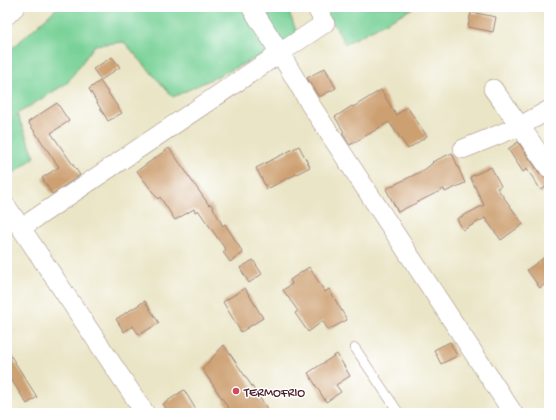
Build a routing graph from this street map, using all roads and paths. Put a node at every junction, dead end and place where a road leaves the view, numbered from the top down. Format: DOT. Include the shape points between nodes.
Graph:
graph roads {
  1 [pos="15,7"];
  2 [pos="251,7"];
  3 [pos="316,7"];
  4 [pos="7,15"];
  5 [pos="280,53"];
  6 [pos="493,89"];
  7 [pos="549,110"];
  8 [pos="520,126"];
  9 [pos="463,149"];
  10 [pos="549,168"];
  11 [pos="7,208"];
  12 [pos="21,228"];
  13 [pos="355,348"];
  14 [pos="145,413"];
  15 [pos="399,413"];
  16 [pos="513,413"];
  1 -- 4 [label="street"];
  2 -- 5 [label="street"];
  3 -- 5 [label="street" via="325,24"];
  5 -- 12 [label="street"];
  5 -- 16 [label="street" via="310,104"];
  6 -- 8 [label="street"];
  7 -- 8 [label="street"];
  8 -- 9 [label="street"];
  8 -- 10 [label="street"];
  11 -- 12 [label="street"];
  12 -- 14 [label="street"];
  13 -- 15 [label="lane"];
}
